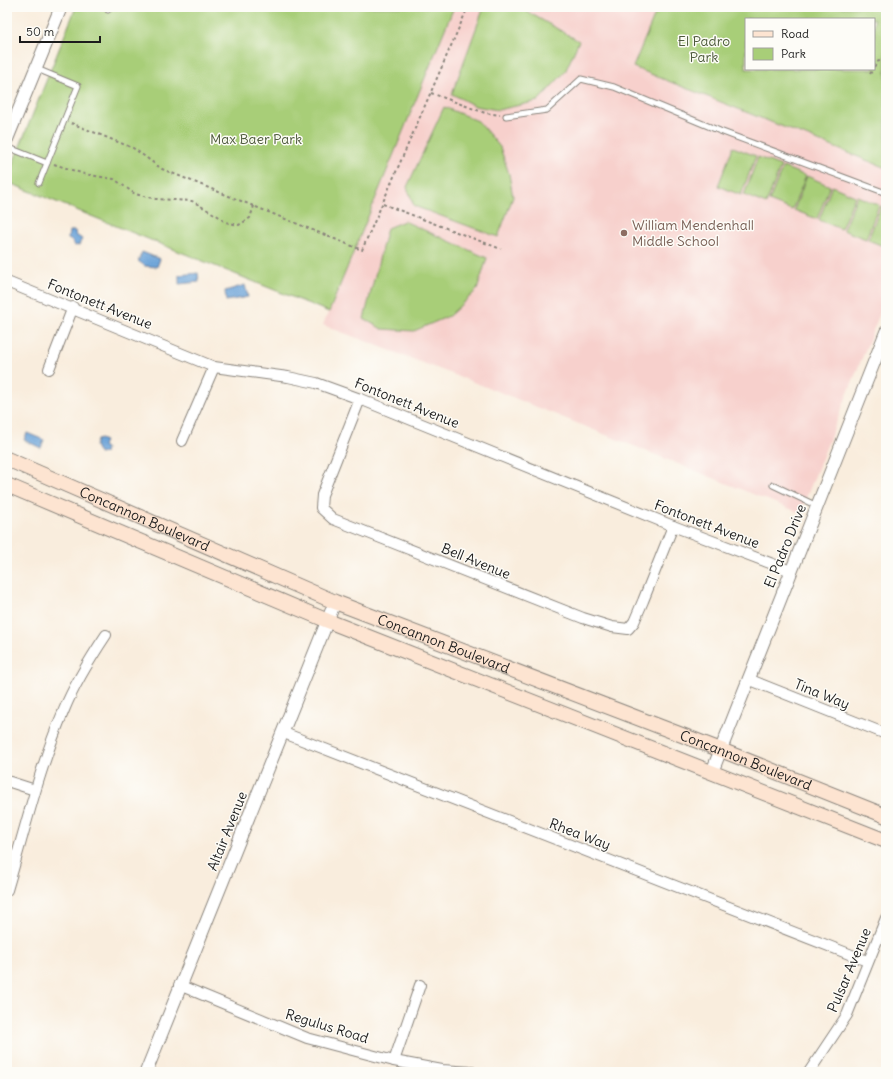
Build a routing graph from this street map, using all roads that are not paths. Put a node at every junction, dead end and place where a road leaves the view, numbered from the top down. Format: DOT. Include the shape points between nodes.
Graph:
graph roads {
  1 [pos="61,7"];
  2 [pos="36,68"];
  3 [pos="506,116"];
  4 [pos="7,139"];
  5 [pos="7,147"];
  6 [pos="47,163"];
  7 [pos="39,183"];
  8 [pos="886,193"];
  9 [pos="7,282"];
  10 [pos="73,307"];
  11 [pos="886,332"];
  12 [pos="214,367"];
  13 [pos="49,369"];
  14 [pos="360,399"];
  15 [pos="182,441"];
  16 [pos="7,459"];
  17 [pos="7,485"];
  18 [pos="773,485"];
  19 [pos="817,506"];
  20 [pos="673,526"];
  21 [pos="791,571"];
  22 [pos="335,602"];
  23 [pos="328,621"];
  24 [pos="106,635"];
  25 [pos="748,679"];
  26 [pos="284,732"];
  27 [pos="886,734"];
  28 [pos="721,750"];
  29 [pos="712,772"];
  30 [pos="7,781"];
  31 [pos="35,790"];
  32 [pos="886,816"];
  33 [pos="886,841"];
  34 [pos="7,890"];
  35 [pos="886,918"];
  36 [pos="867,961"];
  37 [pos="179,985"];
  38 [pos="420,985"];
  39 [pos="394,1061"];
  40 [pos="146,1072"];
  41 [pos="472,1072"];
  42 [pos="809,1072"];
  1 -- 2 [label="street"];
  2 -- 4 [label="street"];
  2 -- 6 [label="lane" via="78,86"];
  3 -- 8 [label="lane" via="547,110 581,79 614,87 720,131"];
  5 -- 6 [label="lane"];
  6 -- 7 [label="lane"];
  9 -- 10 [label="street, Fontonett Avenue"];
  10 -- 12 [label="street, Fontonett Avenue"];
  10 -- 13 [label="street"];
  11 -- 19 [label="street, El Padro Drive"];
  12 -- 14 [label="street, Fontonett Avenue" via="316,383"];
  12 -- 15 [label="street"];
  14 -- 20 [label="street, Fontonett Avenue"];
  14 -- 20 [label="street, Bell Avenue" via="322,495 321,508 333,519 583,618 628,629 634,622"];
  16 -- 22 [label="main road, Concannon Boulevard"];
  17 -- 23 [label="main road, Concannon Boulevard"];
  18 -- 19 [label="lane"];
  19 -- 21 [label="street, El Padro Drive"];
  20 -- 21 [label="street, Fontonett Avenue"];
  21 -- 25 [label="street, El Padro Drive"];
  22 -- 23 [label="street, Altair Avenue"];
  22 -- 28 [label="main road, Concannon Boulevard"];
  23 -- 26 [label="street, Altair Avenue"];
  23 -- 29 [label="main road, Concannon Boulevard"];
  24 -- 31 [label="street" via="87,664 64,709"];
  25 -- 27 [label="street, Tina Way"];
  25 -- 28 [label="street, El Padro Drive"];
  26 -- 36 [label="street, Rhea Way"];
  26 -- 37 [label="street, Altair Avenue"];
  28 -- 29 [label="street, El Padro Drive"];
  28 -- 32 [label="main road, Concannon Boulevard"];
  29 -- 33 [label="main road, Concannon Boulevard"];
  30 -- 31 [label="street"];
  31 -- 34 [label="street"];
  35 -- 36 [label="street, Pulsar Avenue"];
  36 -- 42 [label="street, Pulsar Avenue" via="847,1015"];
  37 -- 39 [label="street, Regulus Road" via="307,1038"];
  37 -- 40 [label="street, Altair Avenue"];
  38 -- 39 [label="street"];
  39 -- 41 [label="street, Regulus Road" via="442,1070"];
}
